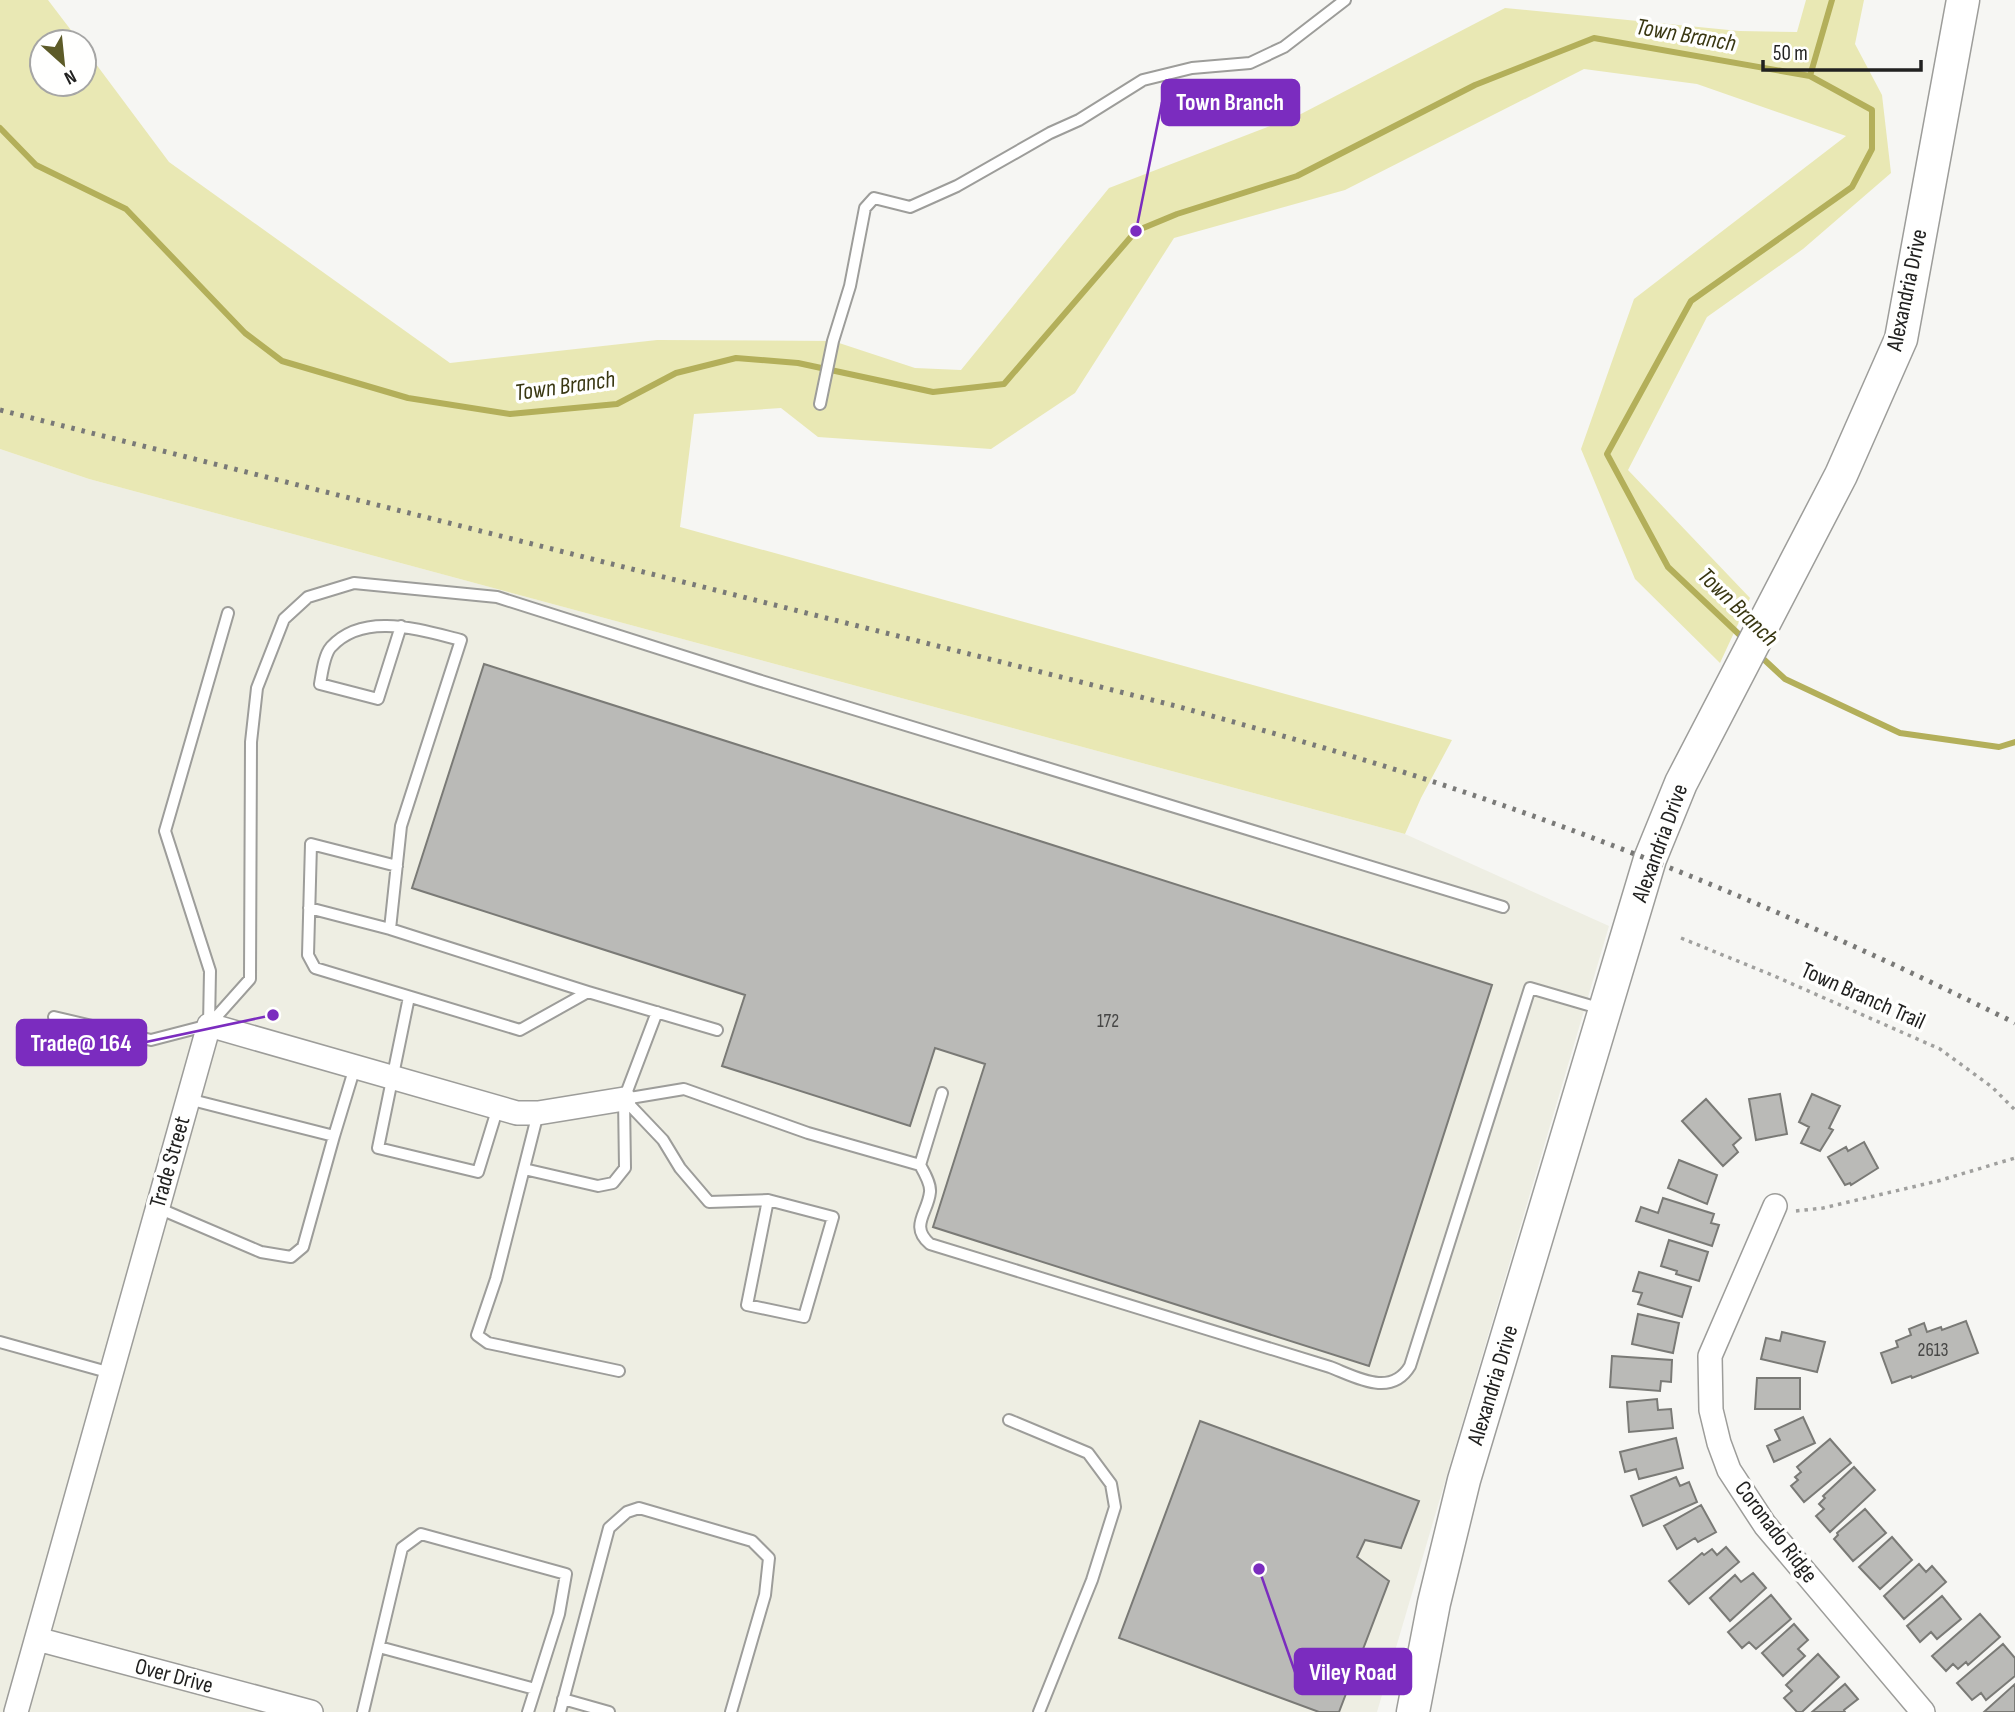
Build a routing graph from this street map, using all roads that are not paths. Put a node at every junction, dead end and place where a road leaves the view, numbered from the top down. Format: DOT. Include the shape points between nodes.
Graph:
graph roads {
  1 [pos="1345,0"];
  2 [pos="1963,0"];
  3 [pos="820,404"];
  4 [pos="228,613"];
  5 [pos="401,626"];
  6 [pos="397,866"];
  7 [pos="1503,907"];
  8 [pos="309,908"];
  9 [pos="390,929"];
  10 [pos="588,992"];
  11 [pos="409,996"];
  12 [pos="1605,1010"];
  13 [pos="657,1012"];
  14 [pos="54,1017"];
  15 [pos="209,1025"];
  16 [pos="717,1030"];
  17 [pos="355,1066"];
  18 [pos="393,1077"];
  19 [pos="942,1093"];
  20 [pos="188,1099"];
  21 [pos="624,1099"];
  22 [pos="498,1107"];
  23 [pos="538,1113"];
  24 [pos="334,1136"];
  25 [pos="920,1165"];
  26 [pos="524,1168"];
  27 [pos="768,1199"];
  28 [pos="1775,1206"];
  29 [pos="158,1208"];
  30 [pos="0,1342"];
  31 [pos="619,1371"];
  32 [pos="111,1373"];
  33 [pos="1009,1420"];
  34 [pos="37,1639"];
  35 [pos="379,1647"];
  36 [pos="535,1689"];
  37 [pos="563,1699"];
  38 [pos="16,1712"];
  39 [pos="311,1712"];
  40 [pos="363,1712"];
  41 [pos="528,1712"];
  42 [pos="560,1712"];
  43 [pos="609,1712"];
  44 [pos="731,1712"];
  45 [pos="1039,1712"];
  46 [pos="1413,1712"];
  47 [pos="1923,1712"];
  1 -- 3 [label="lane" via="1284,47 1250,63 1192,68 1143,80 1079,120 910,207 873,198 865,208"];
  2 -- 12 [label="street, Alexandria Drive" via="1901,339 1841,475 1681,783 1650,859"];
  4 -- 15 [label="lane" via="165,831 210,971"];
  5 -- 5 [label="lane" via="356,629 329,649 320,684 378,699"];
  5 -- 6 [label="lane" via="461,640 401,826"];
  6 -- 8 [label="lane" via="311,844"];
  6 -- 9 [label="lane"];
  7 -- 15 [label="lane" via="497,597 354,583 308,597 284,619 257,688 251,742 250,979"];
  8 -- 9 [label="lane"];
  8 -- 11 [label="lane" via="308,955 315,968"];
  9 -- 10 [label="lane"];
  10 -- 11 [label="lane" via="520,1030"];
  10 -- 13 [label="lane"];
  11 -- 18 [label="lane"];
  12 -- 25 [label="lane" via="1530,988 1410,1366 1405,1376 1394,1381 1374,1384 930,1244 919,1228 930,1189"];
  12 -- 46 [label="street, Alexandria Drive" via="1464,1480"];
  13 -- 16 [label="lane"];
  13 -- 21 [label="lane"];
  14 -- 15 [label="lane" via="151,1040"];
  15 -- 17 [label="street"];
  15 -- 20 [label="street, Trade Street"];
  17 -- 18 [label="street"];
  17 -- 24 [label="lane"];
  18 -- 22 [label="street"];
  18 -- 22 [label="lane" via="378,1148 478,1172"];
  19 -- 25 [label="lane"];
  20 -- 24 [label="lane"];
  20 -- 29 [label="street, Trade Street"];
  21 -- 23 [label="street"];
  21 -- 25 [label="lane" via="684,1089 808,1133"];
  21 -- 26 [label="lane" via="625,1168 613,1183 598,1186"];
  21 -- 27 [label="lane" via="663,1140 709,1202"];
  22 -- 23 [label="street"];
  23 -- 26 [label="lane"];
  24 -- 29 [label="lane" via="303,1247 291,1256 261,1252"];
  26 -- 31 [label="lane" via="477,1335 488,1343"];
  27 -- 27 [label="lane" via="833,1217 804,1317 747,1305"];
  28 -- 47 [label="street, Coronado Ridge" via="1710,1356 1711,1410 1719,1443 1730,1470 1765,1525"];
  29 -- 32 [label="street, Trade Street"];
  30 -- 32 [label="lane"];
  32 -- 34 [label="street, Trade Street"];
  33 -- 45 [label="lane" via="1088,1453 1111,1484 1115,1507 1092,1580"];
  34 -- 38 [label="street, Trade Street"];
  34 -- 39 [label="street, Over Drive"];
  35 -- 36 [label="lane"];
  35 -- 36 [label="lane" via="402,1548 421,1534 566,1574 559,1614"];
  35 -- 40 [label="lane"];
  36 -- 41 [label="lane"];
  37 -- 42 [label="lane"];
  37 -- 43 [label="lane"];
  37 -- 44 [label="lane" via="610,1528 627,1512 639,1508 752,1541 769,1558 765,1595"];
}
